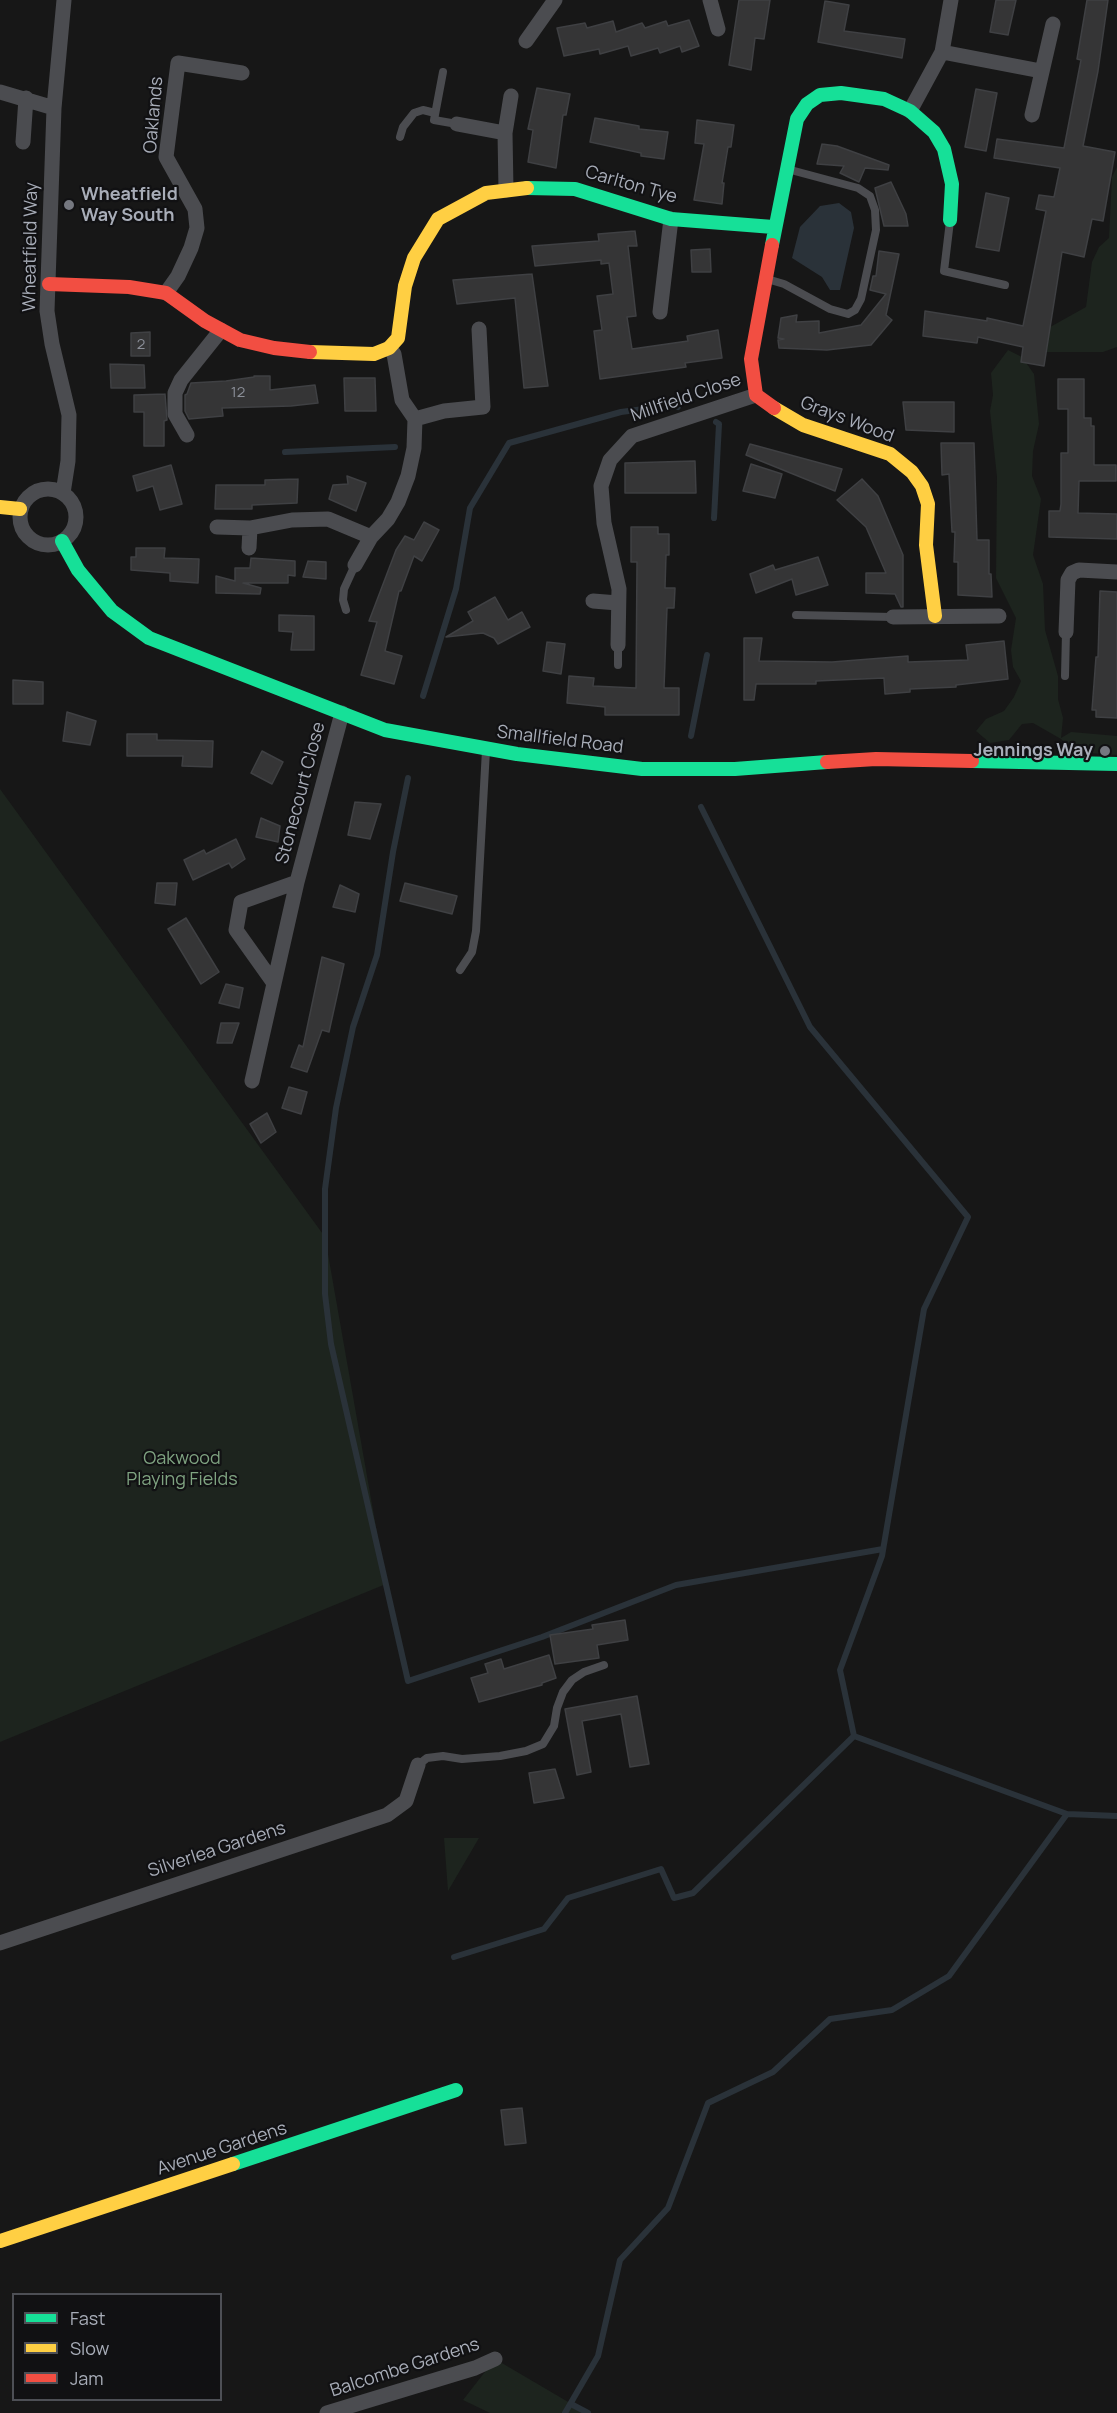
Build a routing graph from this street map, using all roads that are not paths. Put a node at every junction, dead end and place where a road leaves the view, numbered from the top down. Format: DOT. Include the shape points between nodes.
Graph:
graph roads {
  1 [pos="64,0"];
  2 [pos="555,0"];
  3 [pos="710,0"];
  4 [pos="951,0"];
  5 [pos="1053,24"];
  6 [pos="718,29"];
  7 [pos="526,41"];
  8 [pos="942,52"];
  9 [pos="1041,70"];
  10 [pos="443,72"];
  11 [pos="242,73"];
  12 [pos="0,92"];
  13 [pos="511,96"];
  14 [pos="26,98"];
  15 [pos="54,108"];
  16 [pos="910,111"];
  17 [pos="435,112"];
  18 [pos="1032,116"];
  19 [pos="457,124"];
  20 [pos="505,133"];
  21 [pos="400,137"];
  22 [pos="23,142"];
  23 [pos="786,168"];
  24 [pos="506,190"];
  25 [pos="671,219"];
  26 [pos="950,220"];
  27 [pos="773,227"];
  28 [pos="765,278"];
  29 [pos="49,284"];
  30 [pos="1005,285"];
  31 [pos="166,293"];
  32 [pos="660,312"];
  33 [pos="479,329"];
  34 [pos="221,330"];
  35 [pos="389,348"];
  36 [pos="756,395"];
  37 [pos="415,419"];
  38 [pos="187,435"];
  39 [pos="63,493"];
  40 [pos="0,507"];
  41 [pos="20,509"];
  42 [pos="217,527"];
  43 [pos="250,528"];
  44 [pos="371,537"];
  45 [pos="62,541"];
  46 [pos="249,548"];
  47 [pos="355,565"];
  48 [pos="1117,572"];
  49 [pos="593,601"];
  50 [pos="618,603"];
  51 [pos="346,610"];
  52 [pos="796,615"];
  53 [pos="935,616"];
  54 [pos="999,616"];
  55 [pos="893,617"];
  56 [pos="1066,632"];
  57 [pos="618,645"];
  58 [pos="618,665"];
  59 [pos="1065,676"];
  60 [pos="342,713"];
  61 [pos="486,748"];
  62 [pos="1117,764"];
  63 [pos="297,882"];
  64 [pos="460,970"];
  65 [pos="273,982"];
  66 [pos="252,1081"];
  67 [pos="604,1665"];
  68 [pos="418,1765"];
  69 [pos="0,1943"];
  70 [pos="456,2090"];
  71 [pos="0,2241"];
  72 [pos="495,2359"];
  73 [pos="327,2413"];
  1 -- 15 [label="street, Wheatfield Way"];
  2 -- 7 [label="street"];
  3 -- 6 [label="street"];
  4 -- 8 [label="street"];
  5 -- 9 [label="street"];
  8 -- 9 [label="street"];
  8 -- 16 [label="street"];
  9 -- 18 [label="street"];
  10 -- 17 [label="lane"];
  11 -- 31 [label="street, Oaklands" via="178,63 166,158 195,208 197,228 178,276"];
  12 -- 14 [label="street"];
  13 -- 20 [label="street"];
  14 -- 15 [label="street"];
  14 -- 22 [label="street"];
  15 -- 29 [label="street, Wheatfield Way"];
  16 -- 23 [label="street" via="884,99 841,93 820,95 807,104 797,119"];
  16 -- 26 [label="street" via="934,132 944,149 952,184"];
  17 -- 19 [label="lane" via="434,120"];
  17 -- 21 [label="lane" via="414,113"];
  19 -- 20 [label="street"];
  20 -- 24 [label="street"];
  23 -- 27 [label="street"];
  23 -- 28 [label="lane" via="858,188 870,196 876,230 861,299 849,314"];
  24 -- 25 [label="street, Carlton Tye" via="575,189"];
  24 -- 35 [label="street, Carlton Tye" via="486,193 438,219 414,258 405,286 398,338"];
  25 -- 27 [label="street, Carlton Tye"];
  25 -- 32 [label="street"];
  26 -- 30 [label="lane" via="944,271"];
  27 -- 28 [label="street"];
  28 -- 36 [label="street" via="751,359"];
  29 -- 31 [label="street" via="129,287"];
  29 -- 39 [label="street, Wheatfield Way" via="47,311 52,344 69,415"];
  31 -- 34 [label="street"];
  33 -- 37 [label="street" via="483,407"];
  34 -- 35 [label="street" via="240,340 314,353 374,354"];
  34 -- 38 [label="street" via="175,393 175,414"];
  35 -- 37 [label="street" via="394,354 402,400"];
  36 -- 50 [label="street, Millfield Close" via="632,436 610,460 601,486"];
  36 -- 53 [label="street, Grays Wood" via="803,424 890,454 912,472 928,504 926,544"];
  37 -- 44 [label="street" via="408,476 393,511"];
  39 -- 41 [label="street" via="42,489 25,500"];
  39 -- 45 [label="street" via="76,515 73,530"];
  40 -- 41 [label="street"];
  41 -- 45 [label="street" via="19,519 27,536 44,545"];
  42 -- 43 [label="street"];
  43 -- 44 [label="street" via="292,520 328,519"];
  43 -- 46 [label="street"];
  44 -- 47 [label="street"];
  45 -- 60 [label="street, Smallfield Road" via="78,570 112,611 149,638"];
  47 -- 51 [label="lane" via="344,590"];
  48 -- 56 [label="street" via="1072,573 1068,580"];
  49 -- 50 [label="street"];
  50 -- 57 [label="street, Millfield Close"];
  52 -- 55 [label="lane"];
  53 -- 54 [label="street"];
  53 -- 55 [label="street"];
  56 -- 59 [label="lane"];
  57 -- 58 [label="lane"];
  60 -- 61 [label="street, Smallfield Road" via="385,730"];
  60 -- 63 [label="street, Stonecourt Close"];
  61 -- 62 [label="street, Smallfield Road" via="642,769 735,769 876,759"];
  61 -- 64 [label="lane" via="476,931 472,952"];
  63 -- 65 [label="street, Stonecourt Close"];
  63 -- 65 [label="street, Stonecourt Close" via="241,902 236,930"];
  65 -- 66 [label="street, Stonecourt Close"];
  67 -- 68 [label="lane" via="572,1680 563,1692 554,1726 543,1744 500,1756 427,1758"];
  68 -- 69 [label="street, Silverlea Gardens" via="406,1801 387,1815"];
  70 -- 71 [label="street, Avenue Gardens"];
  72 -- 73 [label="street, Balcombe Gardens"];
}
